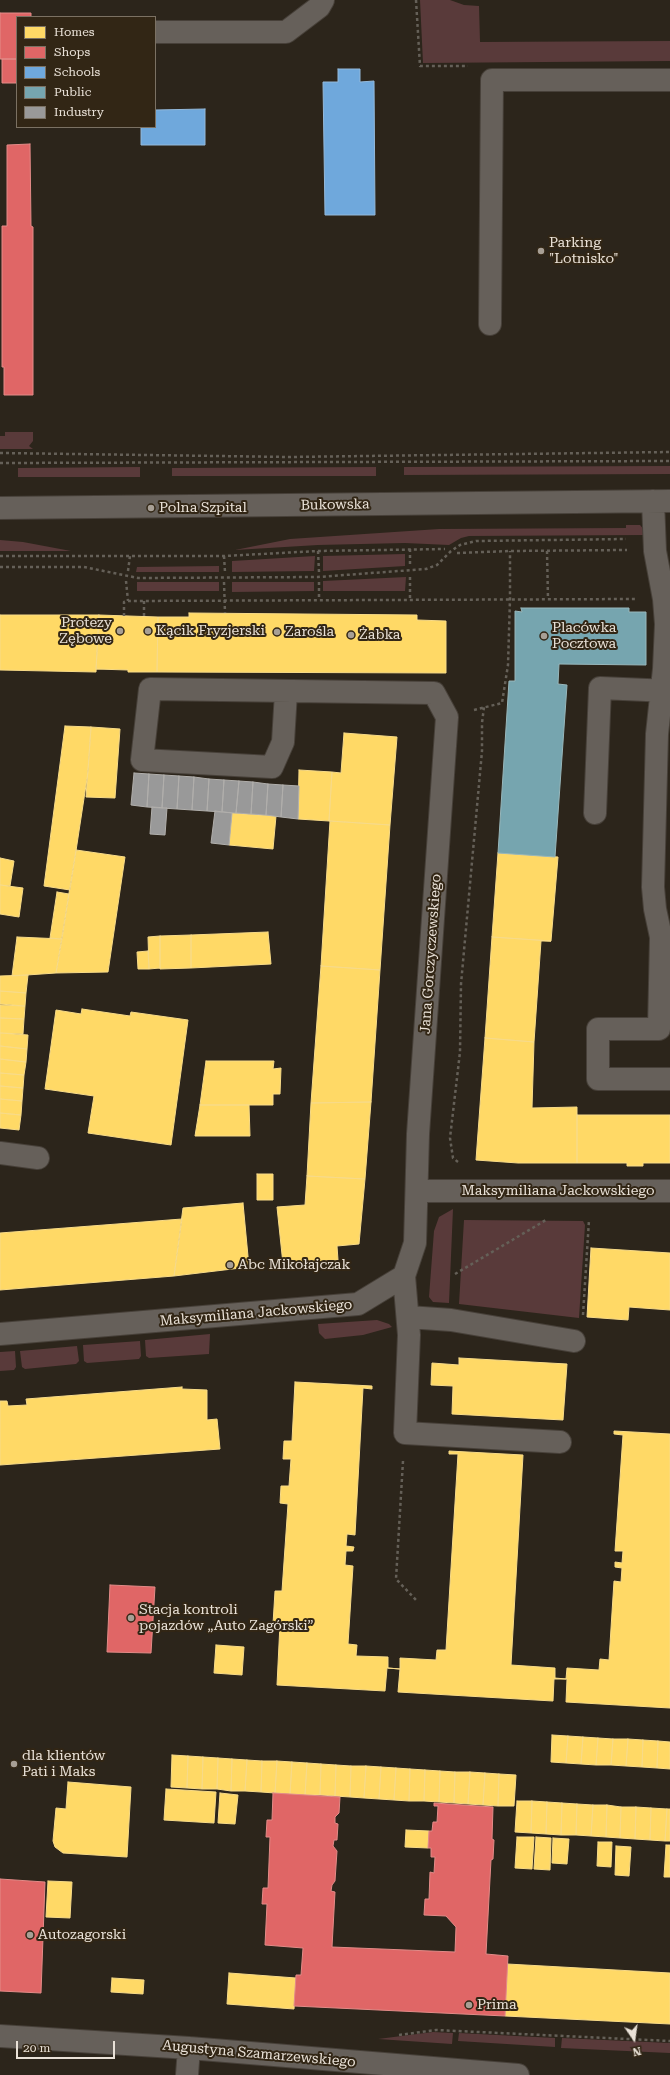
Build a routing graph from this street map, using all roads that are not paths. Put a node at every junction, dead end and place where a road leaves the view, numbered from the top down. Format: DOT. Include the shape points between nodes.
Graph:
graph roads {
  1 [pos="323,0"];
  2 [pos="156,32"];
  3 [pos="670,80"];
  4 [pos="490,324"];
  5 [pos="662,501"];
  6 [pos="0,508"];
  7 [pos="666,691"];
  8 [pos="286,692"];
  9 [pos="595,813"];
  10 [pos="670,1079"];
  11 [pos="0,1153"];
  12 [pos="38,1158"];
  13 [pos="417,1191"];
  14 [pos="670,1191"];
  15 [pos="404,1276"];
  16 [pos="408,1317"];
  17 [pos="0,1334"];
  18 [pos="574,1341"];
  19 [pos="560,1442"];
  20 [pos="0,2036"];
  21 [pos="189,2048"];
  22 [pos="320,2067"];
  23 [pos="187,2075"];
  24 [pos="518,2075"];
  1 -- 2 [label="street" via="320,7 286,32"];
  3 -- 4 [label="street" via="492,80"];
  5 -- 6 [label="street, Bukowska"];
  5 -- 7 [label="street" via="655,551 664,598"];
  7 -- 9 [label="street" via="600,688"];
  7 -- 10 [label="street" via="657,734 653,887 661,937 659,1029 598,1029 598,1079"];
  8 -- 8 [label="street" via="150,689 142,760 272,767 283,742"];
  8 -- 13 [label="street, Jana Gorczyczewskiego" via="434,693 447,717 418,1134"];
  11 -- 12 [label="street"];
  13 -- 14 [label="street, Maksymiliana Jackowskiego"];
  13 -- 15 [label="street" via="415,1243"];
  15 -- 16 [label="street"];
  15 -- 17 [label="street, Maksymiliana Jackowskiego" via="358,1304"];
  16 -- 18 [label="street" via="451,1320"];
  16 -- 19 [label="street" via="405,1433"];
  20 -- 21 [label="street, Augustyna Szamarzewskiego"];
  21 -- 22 [label="street, Augustyna Szamarzewskiego"];
  21 -- 23 [label="street"];
  22 -- 24 [label="street, Augustyna Szamarzewskiego"];
}
